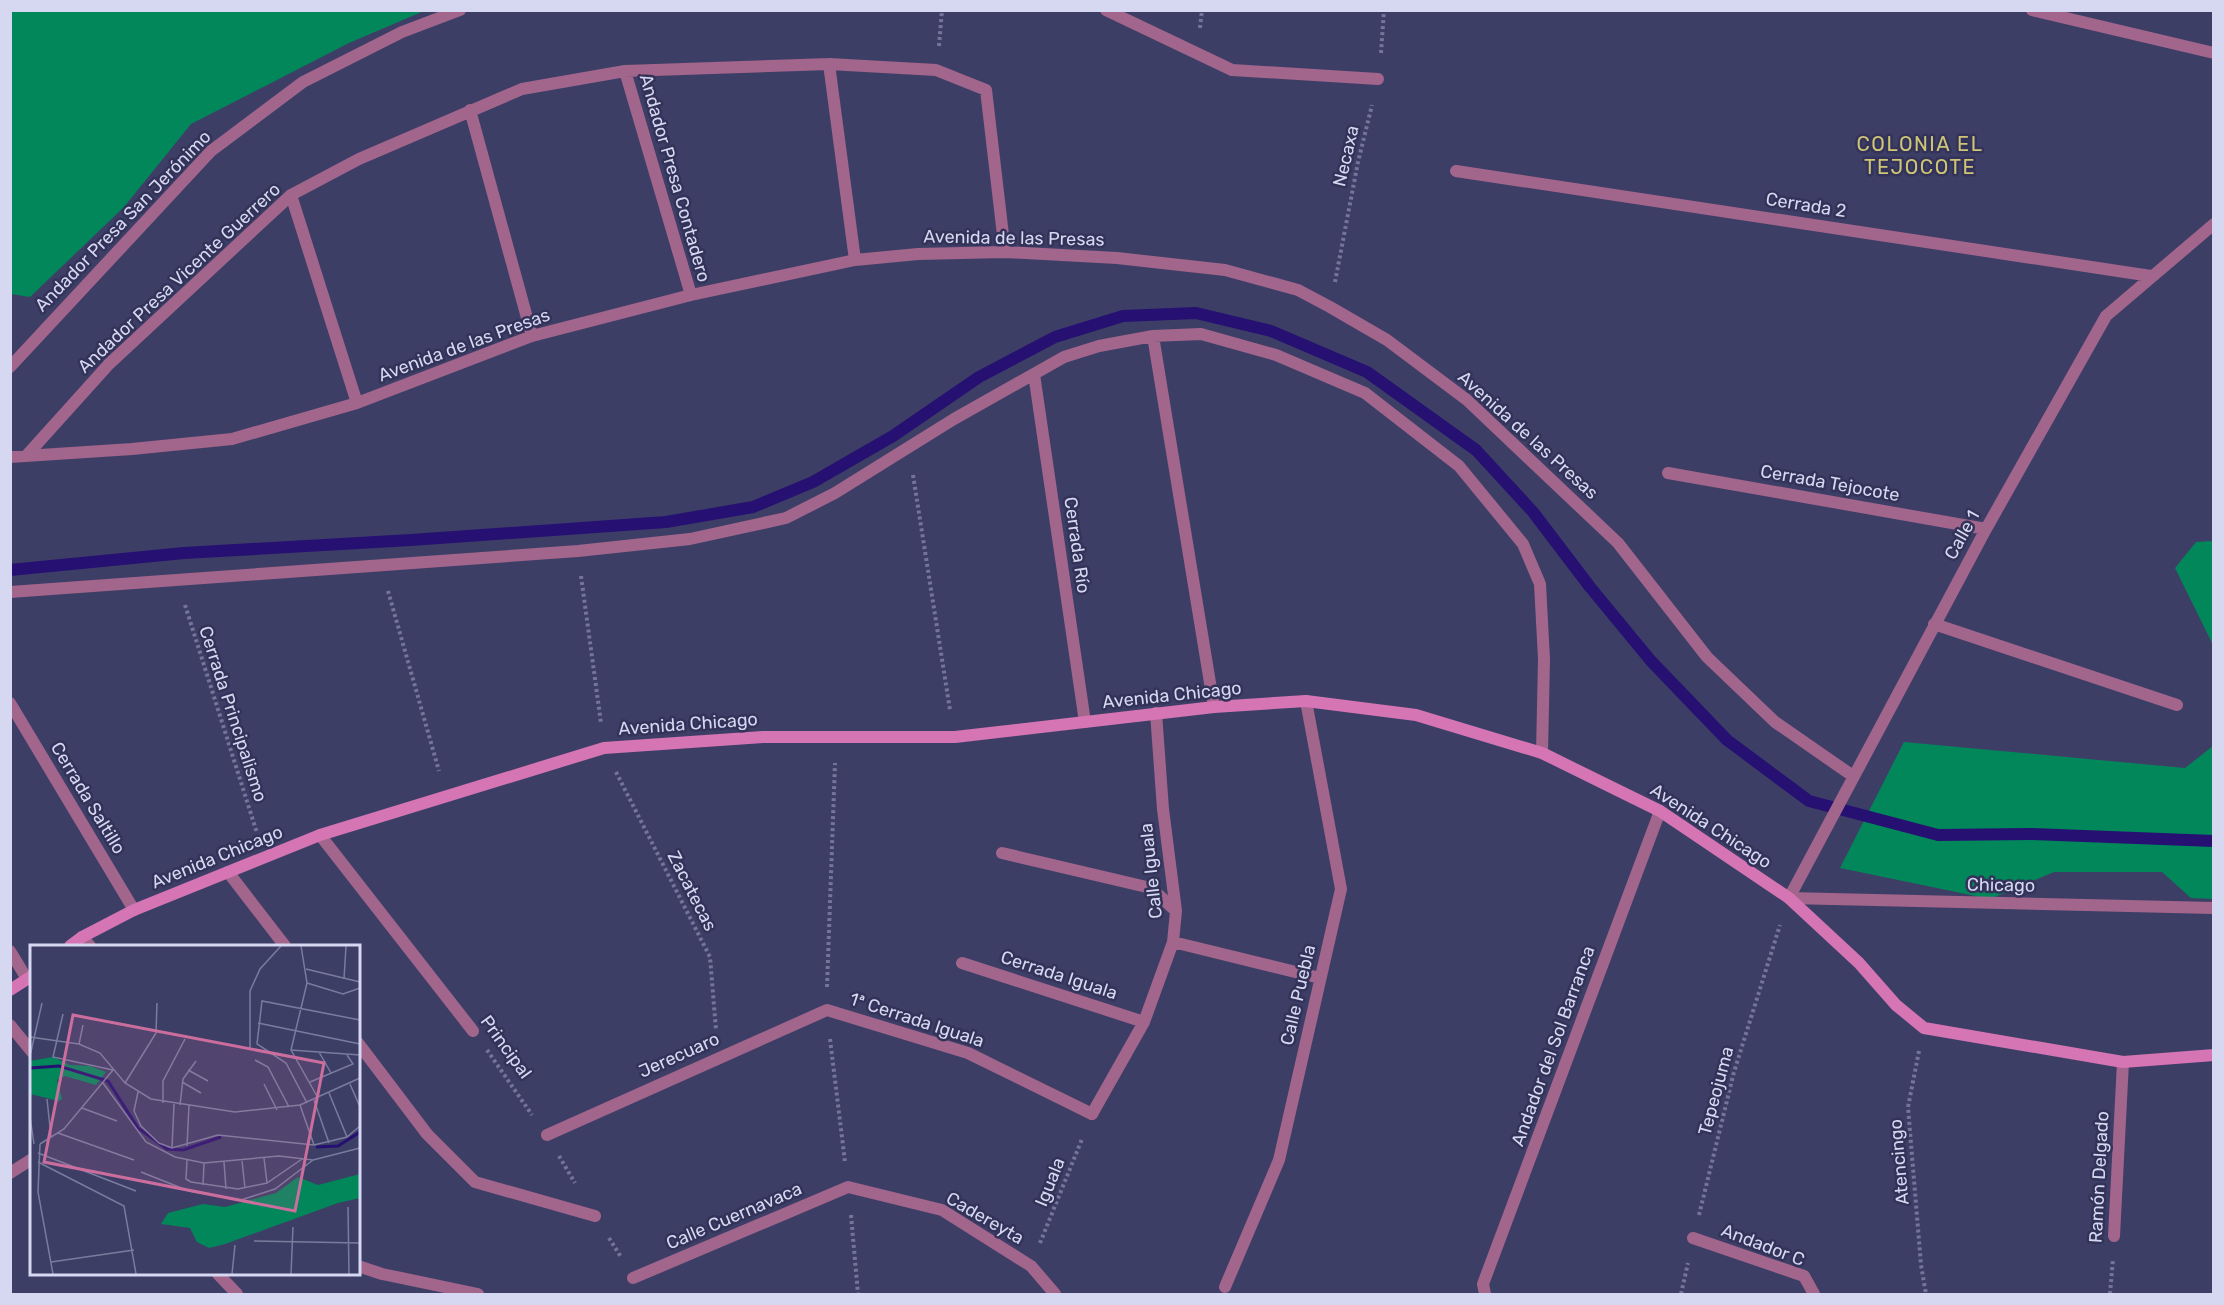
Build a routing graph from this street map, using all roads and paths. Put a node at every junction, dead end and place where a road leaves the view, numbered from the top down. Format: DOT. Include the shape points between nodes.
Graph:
graph roads {
  1 [pos="460,10"];
  2 [pos="942,10"];
  3 [pos="1106,10"];
  4 [pos="1384,10"];
  5 [pos="2032,10"];
  6 [pos="2214,53"];
  7 [pos="829,64"];
  8 [pos="936,70"];
  9 [pos="624,71"];
  10 [pos="1378,79"];
  11 [pos="470,110"];
  12 [pos="1456,171"];
  13 [pos="291,195"];
  14 [pos="2212,226"];
  15 [pos="2214,240"];
  16 [pos="1005,252"];
  17 [pos="855,260"];
  18 [pos="2151,276"];
  19 [pos="691,295"];
  20 [pos="1330,307"];
  21 [pos="532,336"];
  22 [pos="1153,336"];
  23 [pos="10,366"];
  24 [pos="1034,374"];
  25 [pos="357,403"];
  26 [pos="908,447"];
  27 [pos="27,455"];
  28 [pos="10,457"];
  29 [pos="1668,473"];
  30 [pos="1986,529"];
  31 [pos="578,551"];
  32 [pos="380,564"];
  33 [pos="177,579"];
  34 [pos="10,592"];
  35 [pos="1934,624"];
  36 [pos="1306,701"];
  37 [pos="10,704"];
  38 [pos="2177,705"];
  39 [pos="1214,707"];
  40 [pos="1156,713"];
  41 [pos="1085,722"];
  42 [pos="955,736"];
  43 [pos="604,748"];
  44 [pos="1542,753"];
  45 [pos="1852,777"];
  46 [pos="446,795"];
  47 [pos="1660,811"];
  48 [pos="320,835"];
  49 [pos="1002,853"];
  50 [pos="264,856"];
  51 [pos="228,872"];
  52 [pos="1789,898"];
  53 [pos="2214,908"];
  54 [pos="134,910"];
  55 [pos="1176,911"];
  56 [pos="86,942"];
  57 [pos="1173,942"];
  58 [pos="284,945"];
  59 [pos="10,951"];
  60 [pos="962,963"];
  61 [pos="29,978"];
  62 [pos="1320,978"];
  63 [pos="10,990"];
  64 [pos="827,1010"];
  65 [pos="1144,1022"];
  66 [pos="10,1025"];
  67 [pos="1924,1028"];
  68 [pos="473,1030"];
  69 [pos="360,1046"];
  70 [pos="30,1050"];
  71 [pos="2214,1055"];
  72 [pos="719,1057"];
  73 [pos="2123,1062"];
  74 [pos="1092,1114"];
  75 [pos="547,1135"];
  76 [pos="30,1160"];
  77 [pos="10,1173"];
  78 [pos="848,1186"];
  79 [pos="595,1216"];
  80 [pos="2114,1236"];
  81 [pos="1693,1238"];
  82 [pos="1031,1266"];
  83 [pos="360,1267"];
  84 [pos="219,1275"];
  85 [pos="633,1278"];
  86 [pos="1225,1287"];
  87 [pos="237,1294"];
  88 [pos="478,1294"];
  89 [pos="1055,1294"];
  90 [pos="1485,1294"];
  91 [pos="1681,1294"];
  92 [pos="1814,1294"];
  93 [pos="1926,1294"];
  94 [pos="2110,1294"];
  1 -- 23 [label="street, Andador Presa San Jerónimo" via="402,32 303,82 211,151"];
  2 -- 8 [label="path"];
  3 -- 10 [label="street" via="1232,70"];
  4 -- 10 [label="path, Necaxa"];
  5 -- 6 [label="street"];
  7 -- 8 [label="street, Andador Presa Vicente Guerrero"];
  7 -- 9 [label="street, Andador Presa Vicente Guerrero"];
  7 -- 17 [label="street"];
  8 -- 16 [label="street, Andador Presa Vicente Guerrero" via="986,90"];
  9 -- 11 [label="street, Andador Presa Vicente Guerrero" via="522,89"];
  9 -- 19 [label="street, Andador Presa Contadero"];
  10 -- 20 [label="path, Necaxa"];
  11 -- 13 [label="street, Andador Presa Vicente Guerrero" via="359,159"];
  11 -- 21 [label="street"];
  12 -- 18 [label="street, Cerrada 2"];
  13 -- 25 [label="street"];
  13 -- 27 [label="street, Andador Presa Vicente Guerrero" via="109,364"];
  14 -- 15 [label="street"];
  14 -- 18 [label="street, Calle 1"];
  16 -- 17 [label="street, Avenida de las Presas"];
  16 -- 20 [label="street, Avenida de las Presas" via="1117,258 1225,270 1298,290"];
  17 -- 19 [label="street, Avenida de las Presas"];
  18 -- 30 [label="street, Calle 1" via="2106,316"];
  19 -- 21 [label="street, Avenida de las Presas"];
  20 -- 45 [label="street, Avenida de las Presas" via="1387,340 1467,400 1618,543 1707,657 1774,722"];
  21 -- 25 [label="street, Avenida de las Presas"];
  22 -- 24 [label="street" via="1064,357"];
  22 -- 39 [label="street"];
  22 -- 44 [label="street" via="1201,334 1286,359 1365,393 1459,466 1523,544 1540,585 1544,659"];
  24 -- 26 [label="street"];
  24 -- 41 [label="street, Cerrada Río"];
  25 -- 27 [label="street, Avenida de las Presas" via="232,439"];
  26 -- 31 [label="street" via="835,493 786,518 690,539"];
  26 -- 42 [label="path"];
  27 -- 28 [label="street, Avenida de las Presas"];
  29 -- 30 [label="street, Cerrada Tejocote"];
  30 -- 35 [label="street, Calle 1"];
  31 -- 32 [label="street"];
  31 -- 43 [label="path, Zacatecas"];
  32 -- 33 [label="street"];
  32 -- 46 [label="path"];
  33 -- 34 [label="street"];
  33 -- 50 [label="path, Cerrada Principalismo"];
  35 -- 38 [label="street"];
  35 -- 45 [label="street, Calle 1"];
  36 -- 39 [label="street, Avenida Chicago"];
  36 -- 44 [label="street, Avenida Chicago" via="1416,715"];
  36 -- 62 [label="street, Calle Puebla" via="1341,889"];
  37 -- 54 [label="street, Cerrada Saltillo"];
  39 -- 40 [label="street, Avenida Chicago"];
  40 -- 41 [label="street, Avenida Chicago"];
  40 -- 55 [label="street, Calle Iguala"];
  41 -- 42 [label="street, Avenida Chicago"];
  42 -- 43 [label="street, Avenida Chicago" via="763,737"];
  43 -- 46 [label="street, Avenida Chicago"];
  43 -- 72 [label="path, Zacatecas" via="710,957"];
  44 -- 47 [label="street, Avenida Chicago"];
  45 -- 52 [label="street, Calle 1"];
  46 -- 48 [label="street, Avenida Chicago"];
  47 -- 52 [label="street, Avenida Chicago"];
  47 -- 90 [label="street, Andador del Sol Barranca" via="1483,1284"];
  48 -- 50 [label="street, Avenida Chicago"];
  48 -- 68 [label="street, Principal"];
  49 -- 55 [label="street" via="1151,888"];
  50 -- 51 [label="street, Avenida Chicago"];
  51 -- 54 [label="street, Avenida Chicago"];
  51 -- 58 [label="street"];
  52 -- 53 [label="street, Chicago"];
  52 -- 67 [label="street, Avenida Chicago"];
  52 -- 81 [label="path, Tepeojuma" via="1734,1072"];
  54 -- 56 [label="street, Avenida Chicago"];
  55 -- 57 [label="street, Calle Iguala"];
  57 -- 62 [label="street"];
  57 -- 65 [label="street, Calle Iguala"];
  59 -- 61 [label="street"];
  60 -- 65 [label="street, Cerrada Iguala"];
  61 -- 63 [label="street"];
  62 -- 86 [label="street, Calle Puebla" via="1279,1160"];
  64 -- 72 [label="street, Jerecuaro"];
  64 -- 74 [label="street, 1ª Cerrada Iguala" via="968,1053"];
  65 -- 74 [label="street, Calle Iguala"];
  66 -- 70 [label="street"];
  67 -- 73 [label="street, Avenida Chicago"];
  67 -- 93 [label="path, Atencingo" via="1908,1107"];
  68 -- 75 [label="path, Principal"];
  69 -- 79 [label="street" via="428,1134 475,1182"];
  71 -- 73 [label="street, Avenida Chicago"];
  72 -- 75 [label="street, Jerecuaro"];
  73 -- 80 [label="street, Ramón Delgado"];
  74 -- 82 [label="path, Iguala"];
  75 -- 79 [label="path, Principal"];
  76 -- 77 [label="street"];
  78 -- 82 [label="street, Cadereyta" via="942,1210"];
  78 -- 85 [label="street, Calle Cuernavaca"];
  79 -- 85 [label="path, Principal"];
  80 -- 94 [label="path, Ramón Delgado"];
  81 -- 91 [label="path, Tepeojuma"];
  81 -- 92 [label="street, Andador C" via="1804,1276"];
  82 -- 89 [label="street, Cadereyta"];
  83 -- 88 [label="street"];
  84 -- 87 [label="street"];
}
